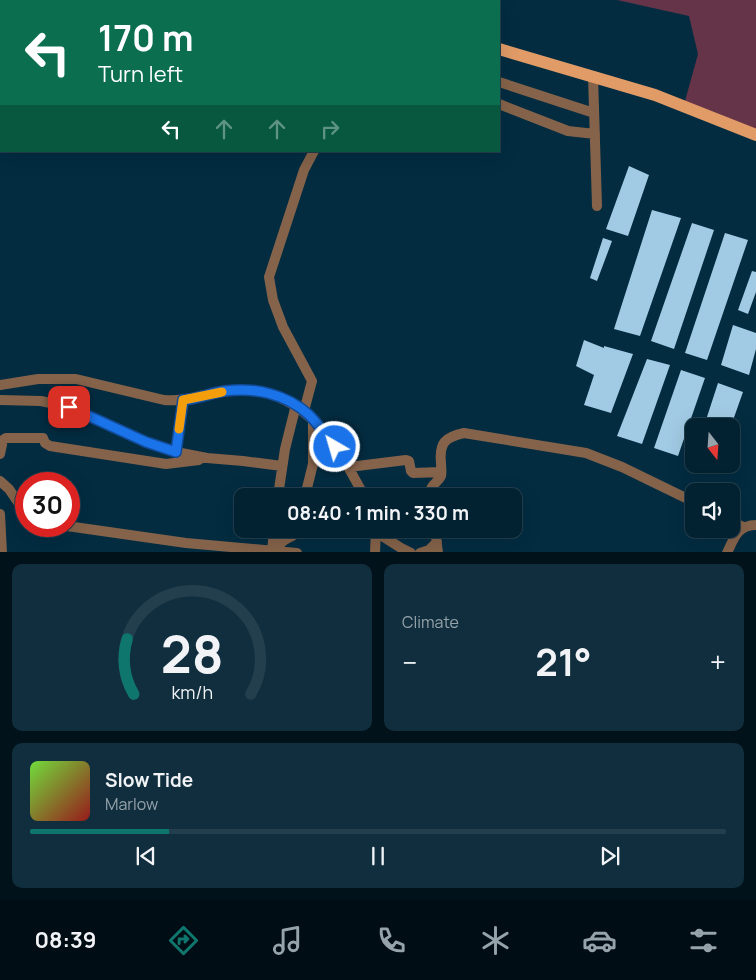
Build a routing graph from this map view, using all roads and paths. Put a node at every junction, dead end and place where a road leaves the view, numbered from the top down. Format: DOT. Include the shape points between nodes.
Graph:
graph roads {
  1 [pos="500,49"];
  2 [pos="593,76"];
  3 [pos="500,82"];
  4 [pos="500,104"];
  5 [pos="594,113"];
  6 [pos="595,134"];
  7 [pos="756,135"];
  8 [pos="313,152"];
  9 [pos="597,206"];
  10 [pos="0,385"];
  11 [pos="0,400"];
  12 [pos="183,400"];
  13 [pos="300,408"];
  14 [pos="313,420"];
  15 [pos="176,452"];
  16 [pos="0,454"];
  17 [pos="206,458"];
  18 [pos="282,466"];
  19 [pos="349,467"];
  20 [pos="441,472"];
  21 [pos="0,481"];
  22 [pos="279,488"];
  23 [pos="307,488"];
  24 [pos="360,488"];
  25 [pos="431,488"];
  26 [pos="15,498"];
  27 [pos="685,498"];
  28 [pos="0,514"];
  29 [pos="756,525"];
  30 [pos="740,526"];
  31 [pos="743,527"];
  32 [pos="80,529"];
  33 [pos="274,538"];
  34 [pos="289,538"];
  35 [pos="376,538"];
  36 [pos="387,538"];
  37 [pos="436,538"];
  38 [pos="436,542"];
  39 [pos="203,549"];
  40 [pos="2,552"];
  41 [pos="274,552"];
  42 [pos="297,552"];
  43 [pos="375,552"];
  44 [pos="412,552"];
  45 [pos="420,552"];
  46 [pos="438,552"];
  47 [pos="727,552"];
  1 -- 2 [label="main road"];
  2 -- 5 [label="street"];
  2 -- 7 [label="main road" via="655,95"];
  3 -- 5 [label="street"];
  4 -- 6 [label="street" via="568,131"];
  5 -- 6 [label="street"];
  6 -- 9 [label="street"];
  8 -- 13 [label="street" via="304,170 270,277 273,300 283,327 312,381"];
  10 -- 12 [label="street" via="38,379 76,379 164,400"];
  11 -- 15 [label="street" via="41,401 69,407"];
  12 -- 13 [label="street" via="224,391 252,390"];
  12 -- 15 [label="street"];
  13 -- 14 [label="street"];
  13 -- 18 [label="street"];
  14 -- 19 [label="street"];
  14 -- 23 [label="street" via="313,464"];
  15 -- 17 [label="street"];
  16 -- 17 [label="street" via="6,438 43,438 50,446 166,464"];
  17 -- 18 [label="street"];
  18 -- 22 [label="street"];
  19 -- 20 [label="street" via="406,460 412,472"];
  19 -- 24 [label="street"];
  20 -- 25 [label="street"];
  20 -- 27 [label="street" via="442,445 447,438 464,434 586,453"];
  21 -- 26 [label="street"];
  28 -- 40 [label="street"];
  29 -- 31 [label="street"];
  30 -- 31 [label="street"];
  31 -- 47 [label="street"];
  32 -- 39 [label="street"];
  33 -- 41 [label="street"];
  34 -- 41 [label="street" via="282,541"];
  35 -- 43 [label="street"];
  36 -- 44 [label="street"];
  37 -- 38 [label="street"];
  38 -- 45 [label="street" via="429,550"];
  38 -- 46 [label="street"];
  39 -- 41 [label="street"];
  41 -- 42 [label="street"];
}
